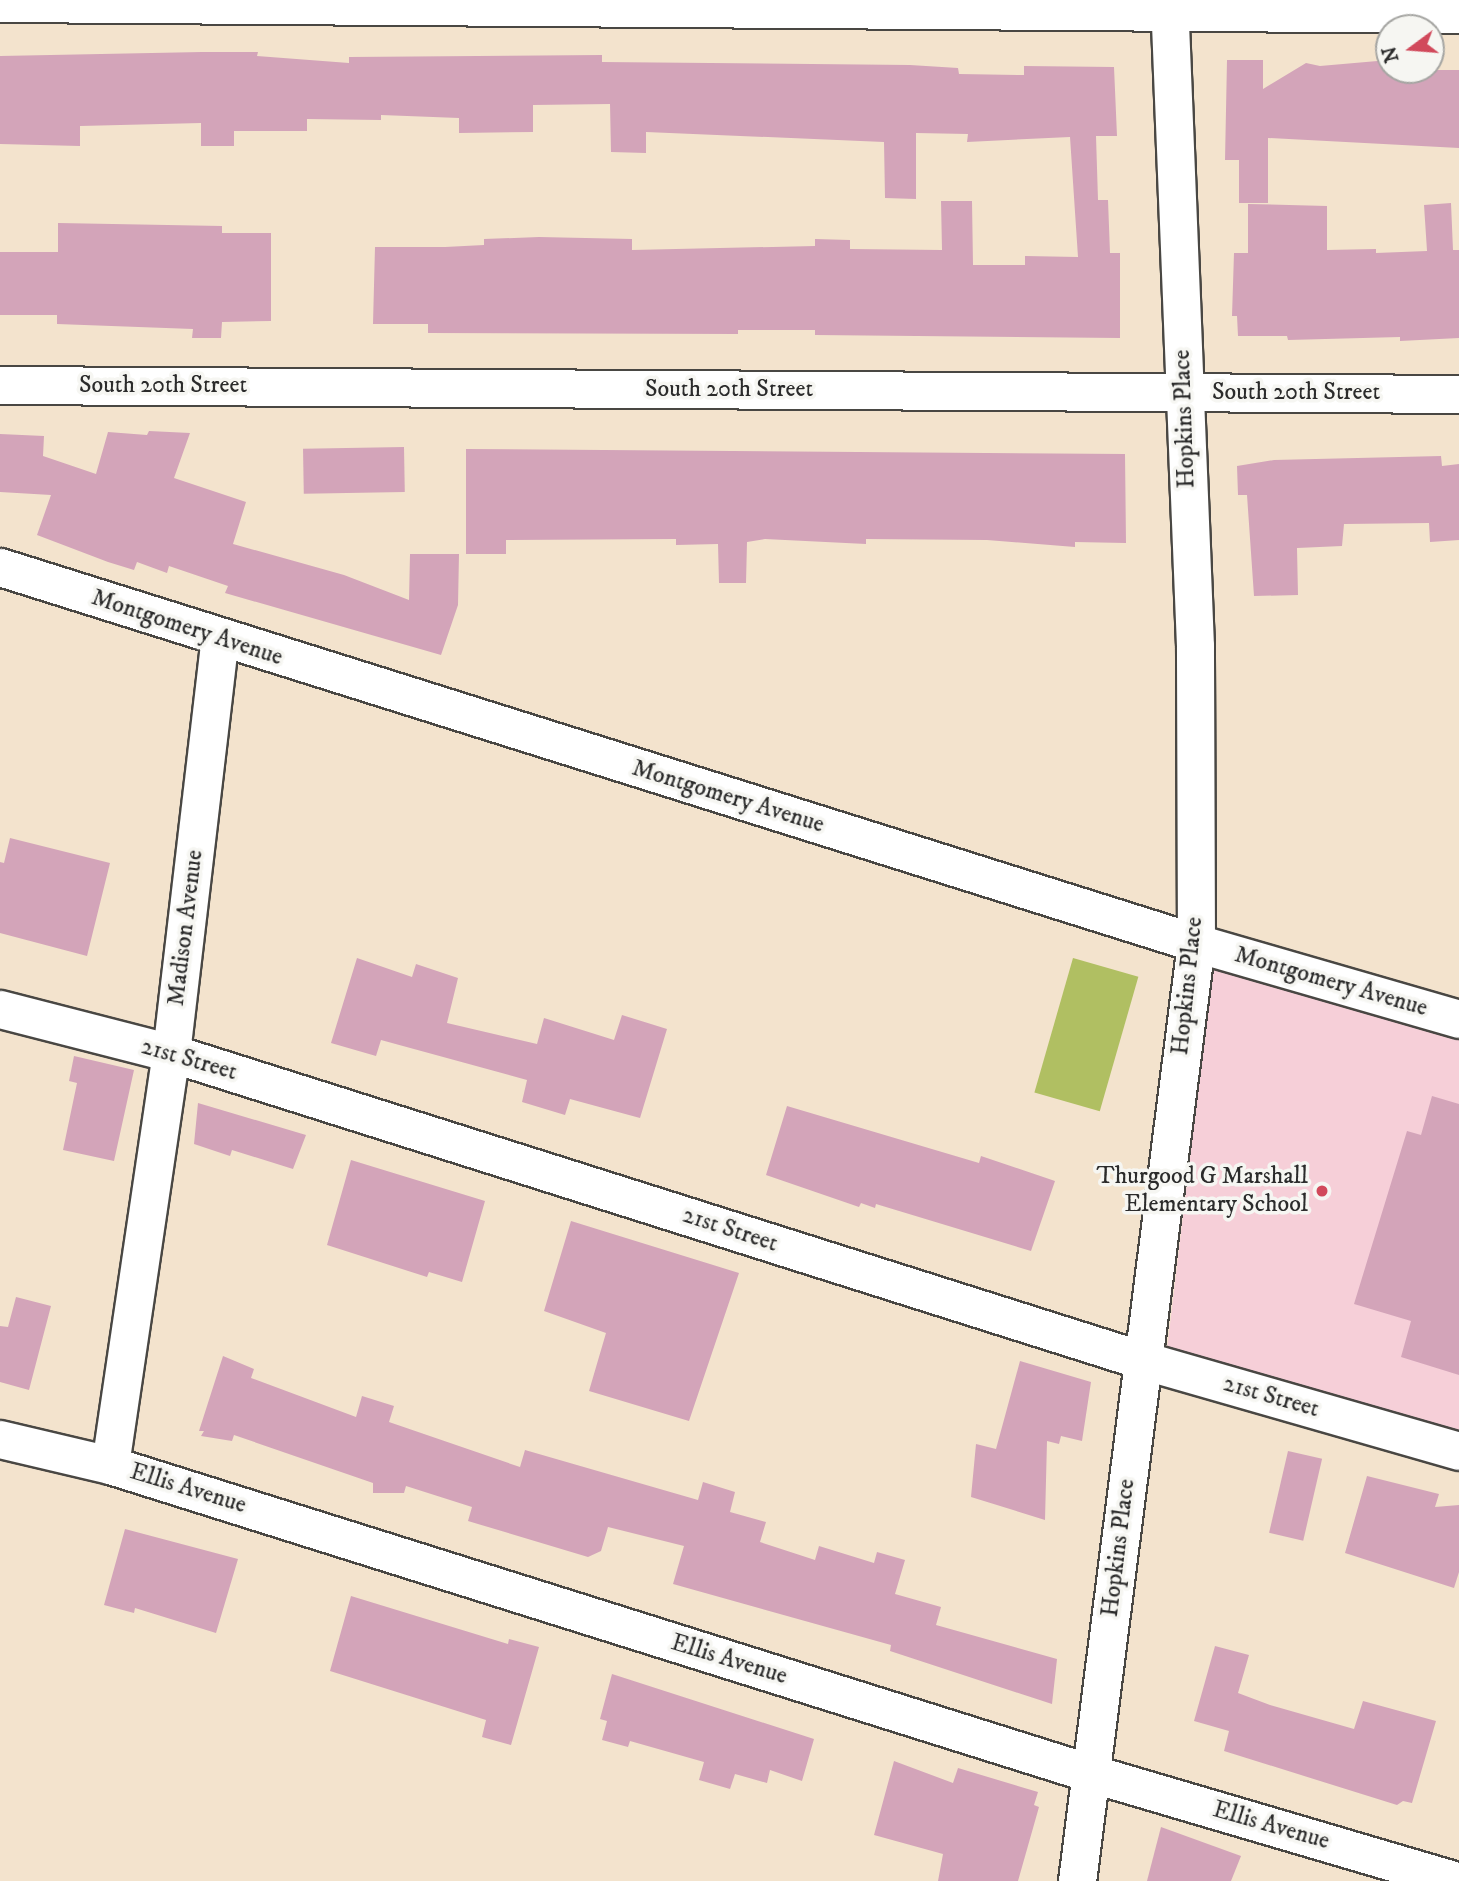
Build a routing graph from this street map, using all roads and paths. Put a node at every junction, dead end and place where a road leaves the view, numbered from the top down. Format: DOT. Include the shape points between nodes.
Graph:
graph roads {
  1 [pos="0,2"];
  2 [pos="1169,6"];
  3 [pos="1459,14"];
  4 [pos="0,385"];
  5 [pos="1183,393"];
  6 [pos="1459,394"];
  7 [pos="0,567"];
  8 [pos="220,639"];
  9 [pos="1196,943"];
  10 [pos="0,1009"];
  11 [pos="1459,1019"];
  12 [pos="171,1053"];
  13 [pos="1142,1360"];
  14 [pos="0,1439"];
  15 [pos="1459,1451"];
  16 [pos="110,1465"];
  17 [pos="1090,1773"];
  18 [pos="1077,1881"];
  19 [pos="1458,1881"];
  1 -- 2 [label="street"];
  2 -- 3 [label="street"];
  2 -- 5 [label="street, Hopkins Place"];
  4 -- 5 [label="street, South 20th Street"];
  5 -- 6 [label="street, South 20th Street"];
  5 -- 9 [label="street, Hopkins Place" via="1195,646"];
  7 -- 8 [label="street, Montgomery Avenue"];
  8 -- 9 [label="street, Montgomery Avenue"];
  8 -- 12 [label="street, Madison Avenue"];
  9 -- 11 [label="street, Montgomery Avenue"];
  9 -- 13 [label="street, Hopkins Place"];
  10 -- 12 [label="street, 21st Street"];
  12 -- 13 [label="street, 21st Street"];
  12 -- 16 [label="street, Madison Avenue"];
  13 -- 15 [label="street, 21st Street"];
  13 -- 17 [label="street, Hopkins Place"];
  14 -- 16 [label="street, Ellis Avenue"];
  16 -- 17 [label="street, Ellis Avenue"];
  17 -- 18 [label="street, Hopkins Place"];
  17 -- 19 [label="street, Ellis Avenue"];
}
